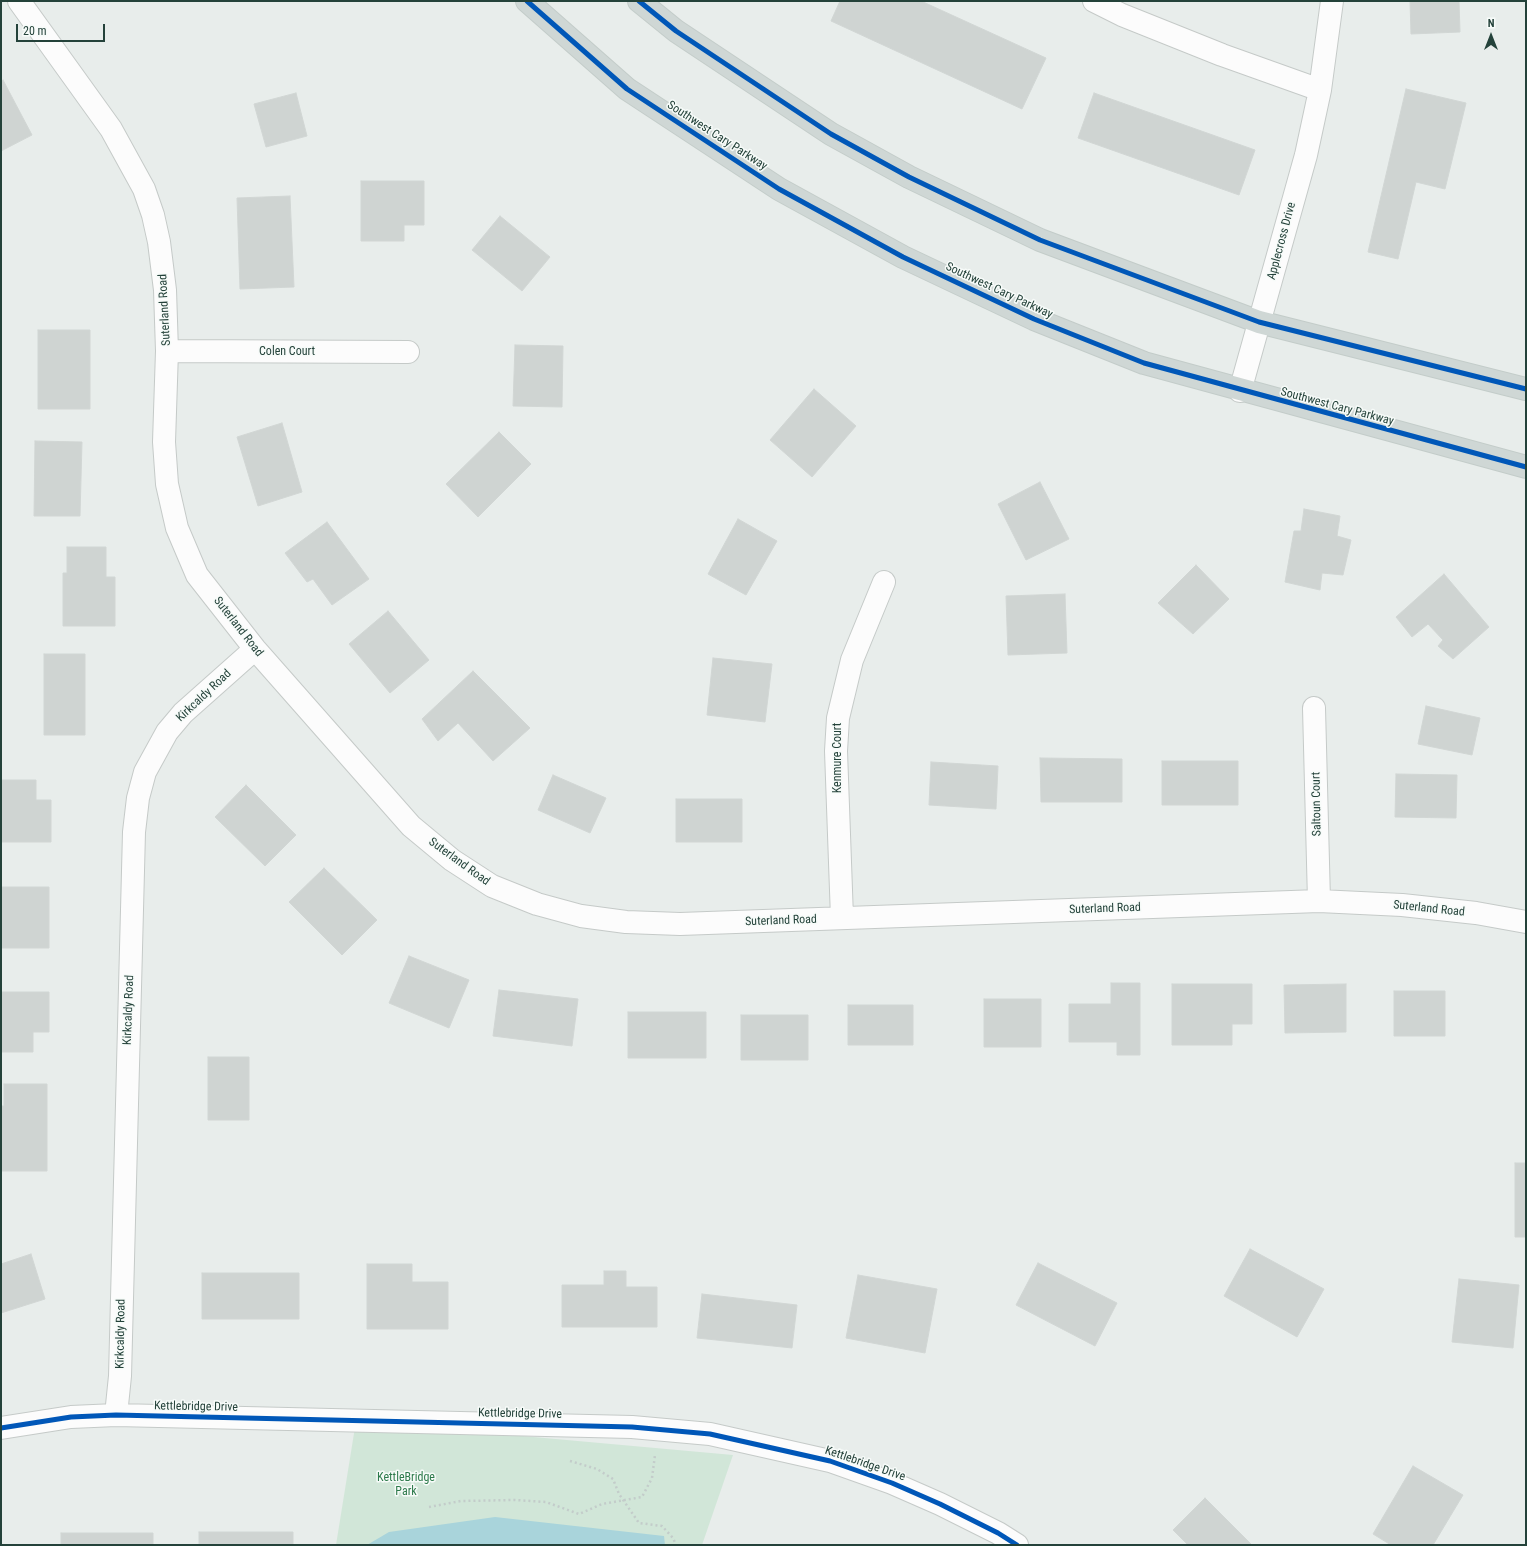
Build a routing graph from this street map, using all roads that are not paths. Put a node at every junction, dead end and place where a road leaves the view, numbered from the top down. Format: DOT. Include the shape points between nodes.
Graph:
graph roads {
  1 [pos="19,1"];
  2 [pos="527,1"];
  3 [pos="639,1"];
  4 [pos="1094,1"];
  5 [pos="1332,1"];
  6 [pos="1320,90"];
  7 [pos="1260,322"];
  8 [pos="167,351"];
  9 [pos="408,352"];
  10 [pos="1526,389"];
  11 [pos="1240,391"];
  12 [pos="1526,467"];
  13 [pos="884,582"];
  14 [pos="255,649"];
  15 [pos="1314,708"];
  16 [pos="1319,901"];
  17 [pos="842,918"];
  18 [pos="1526,922"];
  19 [pos="116,1415"];
  20 [pos="1,1428"];
  21 [pos="1017,1545"];
  1 -- 8 [label="street, Suterland Road" via="111,129 144,189 153,215 162,264"];
  2 -- 11 [label="main road, Southwest Cary Parkway" via="627,89 779,189 903,257 1034,319 1144,363"];
  3 -- 7 [label="main road" via="676,31 831,134 908,177 1040,240"];
  4 -- 6 [label="street" via="1129,18 1222,55"];
  5 -- 6 [label="street, Applecross Drive"];
  6 -- 7 [label="street, Applecross Drive" via="1306,155"];
  7 -- 10 [label="main road"];
  7 -- 11 [label="street, Applecross Drive"];
  8 -- 9 [label="street, Colen Court"];
  8 -- 14 [label="street, Suterland Road" via="164,442 167,484 177,528 197,575"];
  11 -- 12 [label="main road, Southwest Cary Parkway"];
  13 -- 17 [label="street, Kenmure Court" via="852,660 838,718 836,751"];
  14 -- 17 [label="street, Suterland Road" via="411,826 452,860 492,886 537,904 581,916 626,922 680,924"];
  14 -- 19 [label="street, Kirkcaldy Road" via="183,713 167,732 145,772 138,798 134,832 120,1376"];
  15 -- 16 [label="street, Saltoun Court"];
  16 -- 17 [label="street, Suterland Road"];
  16 -- 18 [label="street, Suterland Road" via="1402,905"];
  19 -- 20 [label="street, Kettlebridge Drive" via="72,1417"];
  19 -- 21 [label="street, Kettlebridge Drive" via="632,1427 710,1434 830,1461 892,1483 998,1533"];
}
